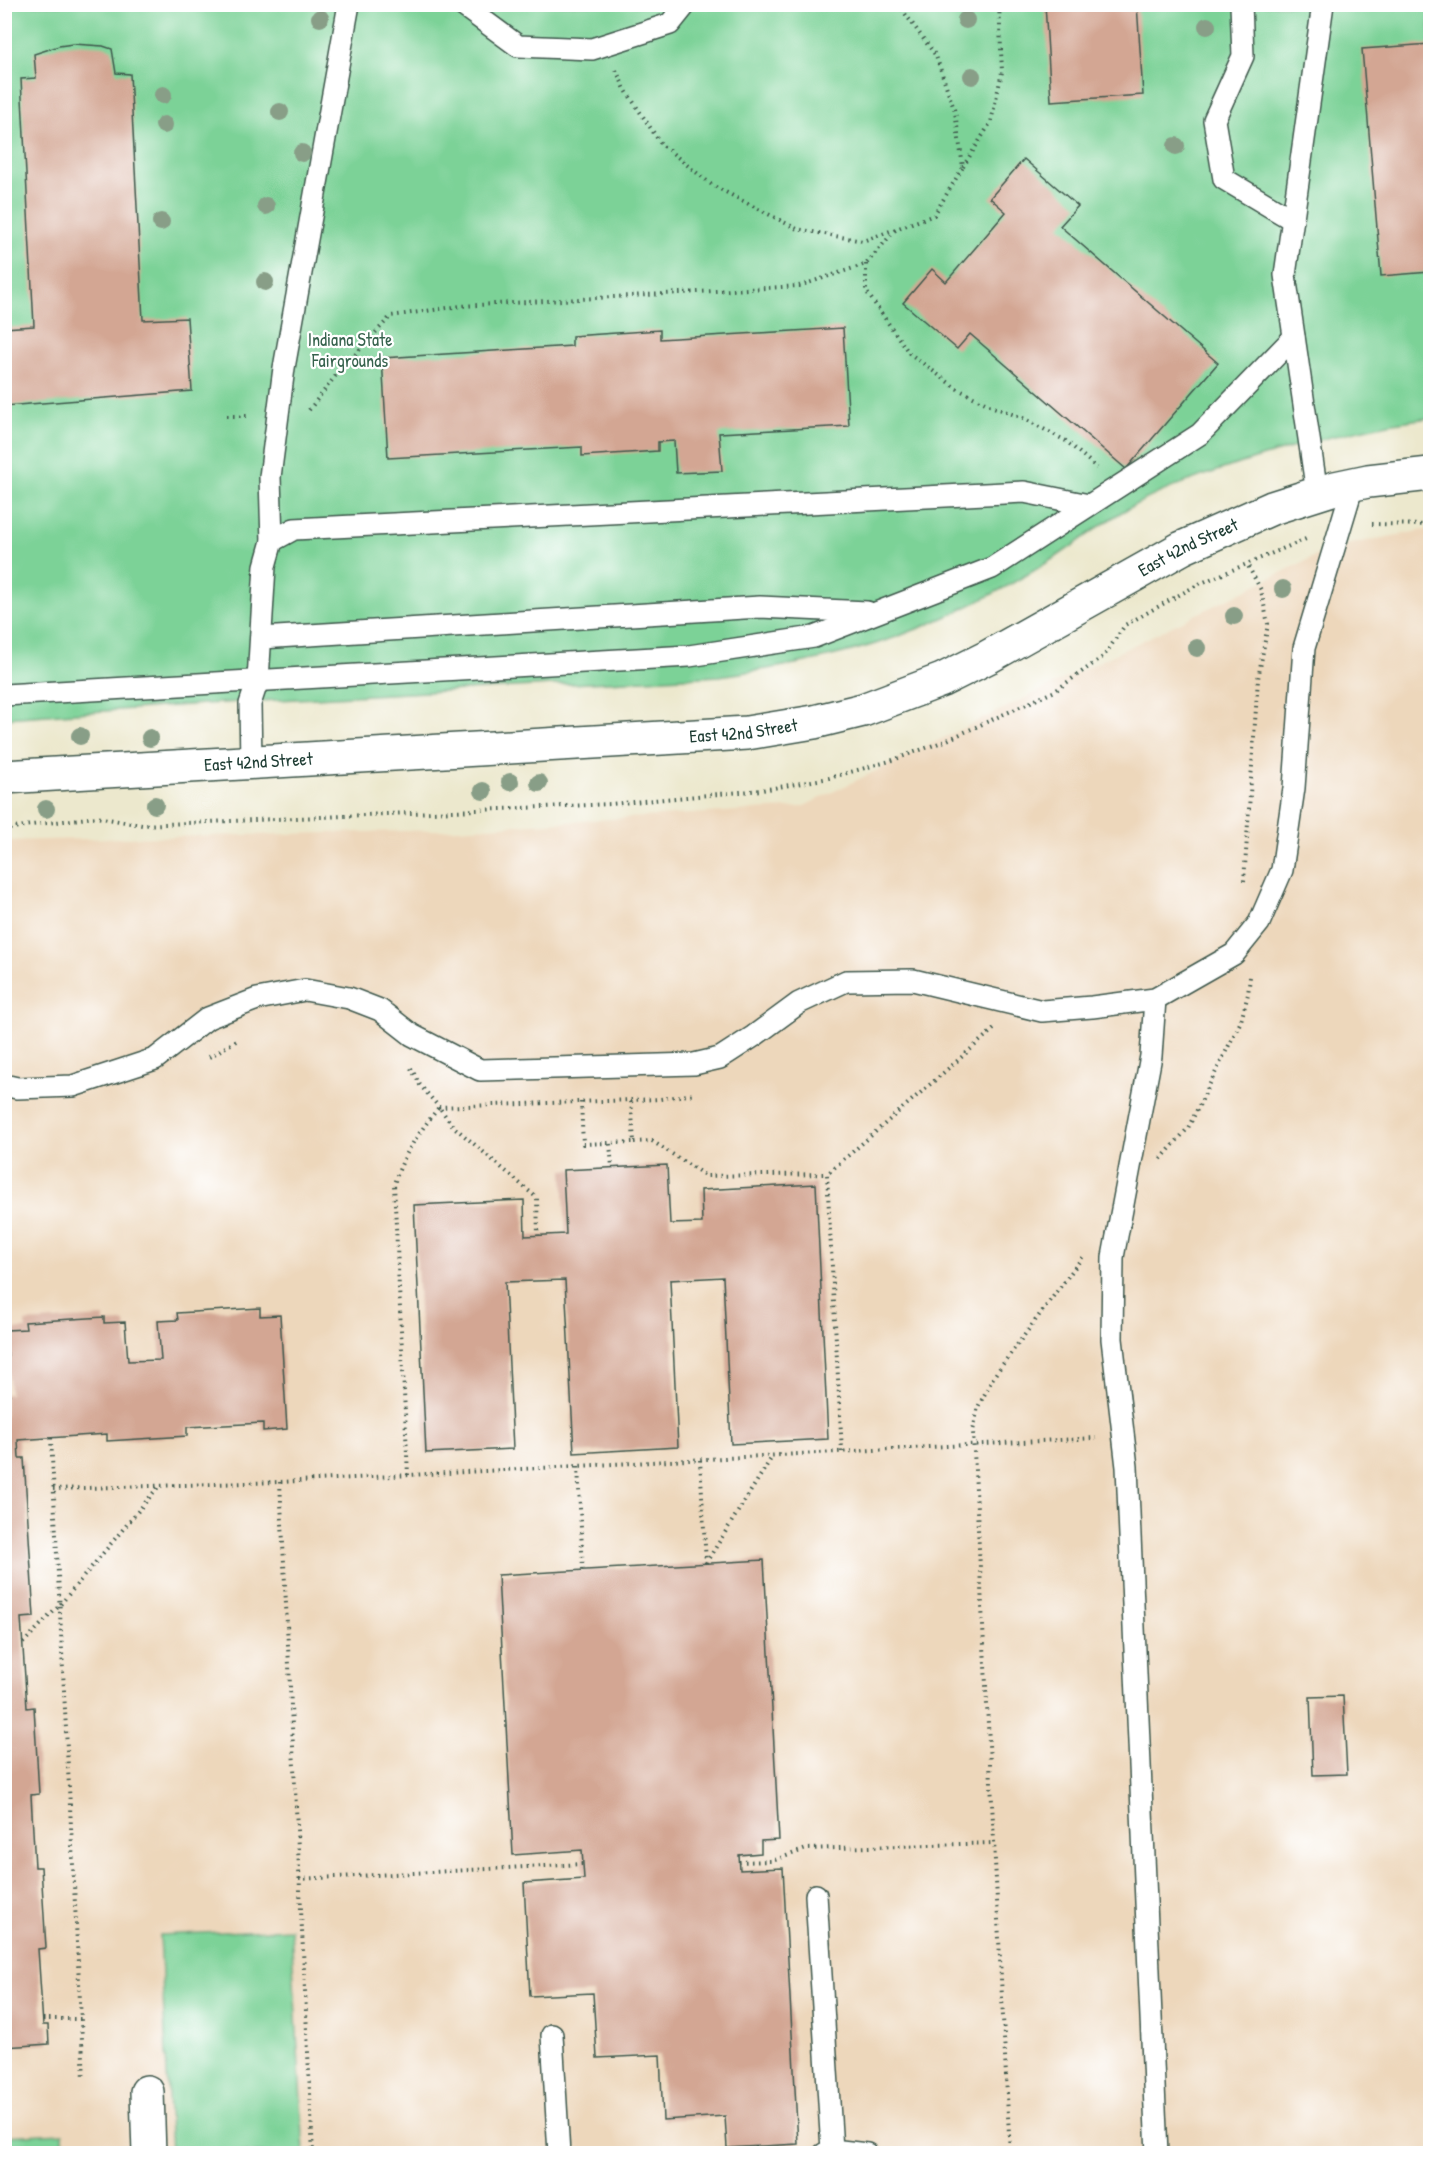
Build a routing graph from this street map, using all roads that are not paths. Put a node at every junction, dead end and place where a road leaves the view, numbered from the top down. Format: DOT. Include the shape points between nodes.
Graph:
graph roads {
  1 [pos="349,4"];
  2 [pos="461,4"];
  3 [pos="686,4"];
  4 [pos="1241,4"];
  5 [pos="1323,4"];
  6 [pos="1293,220"];
  7 [pos="1294,337"];
  8 [pos="1431,474"];
  9 [pos="1353,484"];
  10 [pos="1317,493"];
  11 [pos="1089,506"];
  12 [pos="272,541"];
  13 [pos="876,612"];
  14 [pos="261,638"];
  15 [pos="258,680"];
  16 [pos="4,695"];
  17 [pos="251,762"];
  18 [pos="4,777"];
  19 [pos="1155,999"];
  20 [pos="4,1085"];
  21 [pos="816,1895"];
  22 [pos="552,2036"];
  23 [pos="147,2092"];
  24 [pos="828,2152"];
  25 [pos="149,2154"];
  26 [pos="559,2154"];
  27 [pos="867,2154"];
  28 [pos="1157,2154"];
  1 -- 12 [label="lane" via="277,415 270,477"];
  2 -- 3 [label="lane" via="518,46 592,49 670,24"];
  4 -- 6 [label="lane" via="1243,56 1214,120 1224,179"];
  5 -- 6 [label="lane"];
  6 -- 7 [label="lane" via="1285,275"];
  7 -- 10 [label="lane"];
  7 -- 11 [label="lane" via="1200,434"];
  8 -- 9 [label="street, East 42nd Street"];
  9 -- 10 [label="street, East 42nd Street"];
  9 -- 19 [label="lane" via="1304,648 1294,788 1282,870 1259,923 1234,954"];
  10 -- 17 [label="street, East 42nd Street" via="1272,508 1182,548 942,680 863,710 824,720 747,733"];
  11 -- 12 [label="lane" via="1024,492 294,530"];
  11 -- 13 [label="lane" via="992,568"];
  12 -- 14 [label="lane" via="265,566"];
  13 -- 14 [label="lane" via="760,607"];
  13 -- 15 [label="lane" via="814,637 689,656"];
  14 -- 15 [label="lane"];
  15 -- 16 [label="lane"];
  15 -- 17 [label="lane" via="250,704"];
  17 -- 18 [label="street, East 42nd Street"];
  19 -- 20 [label="lane" via="1042,1011 913,980 846,981 799,1003 720,1058 694,1064 480,1070 412,1035 380,1010 349,998 305,990 257,999 208,1018 155,1059 73,1086 17,1089"];
  19 -- 28 [label="lane" via="1151,1056 1113,1257 1112,1339 1128,1479"];
  21 -- 24 [label="lane"];
  22 -- 26 [label="lane"];
  23 -- 25 [label="street"];
  24 -- 27 [label="lane"];
}
